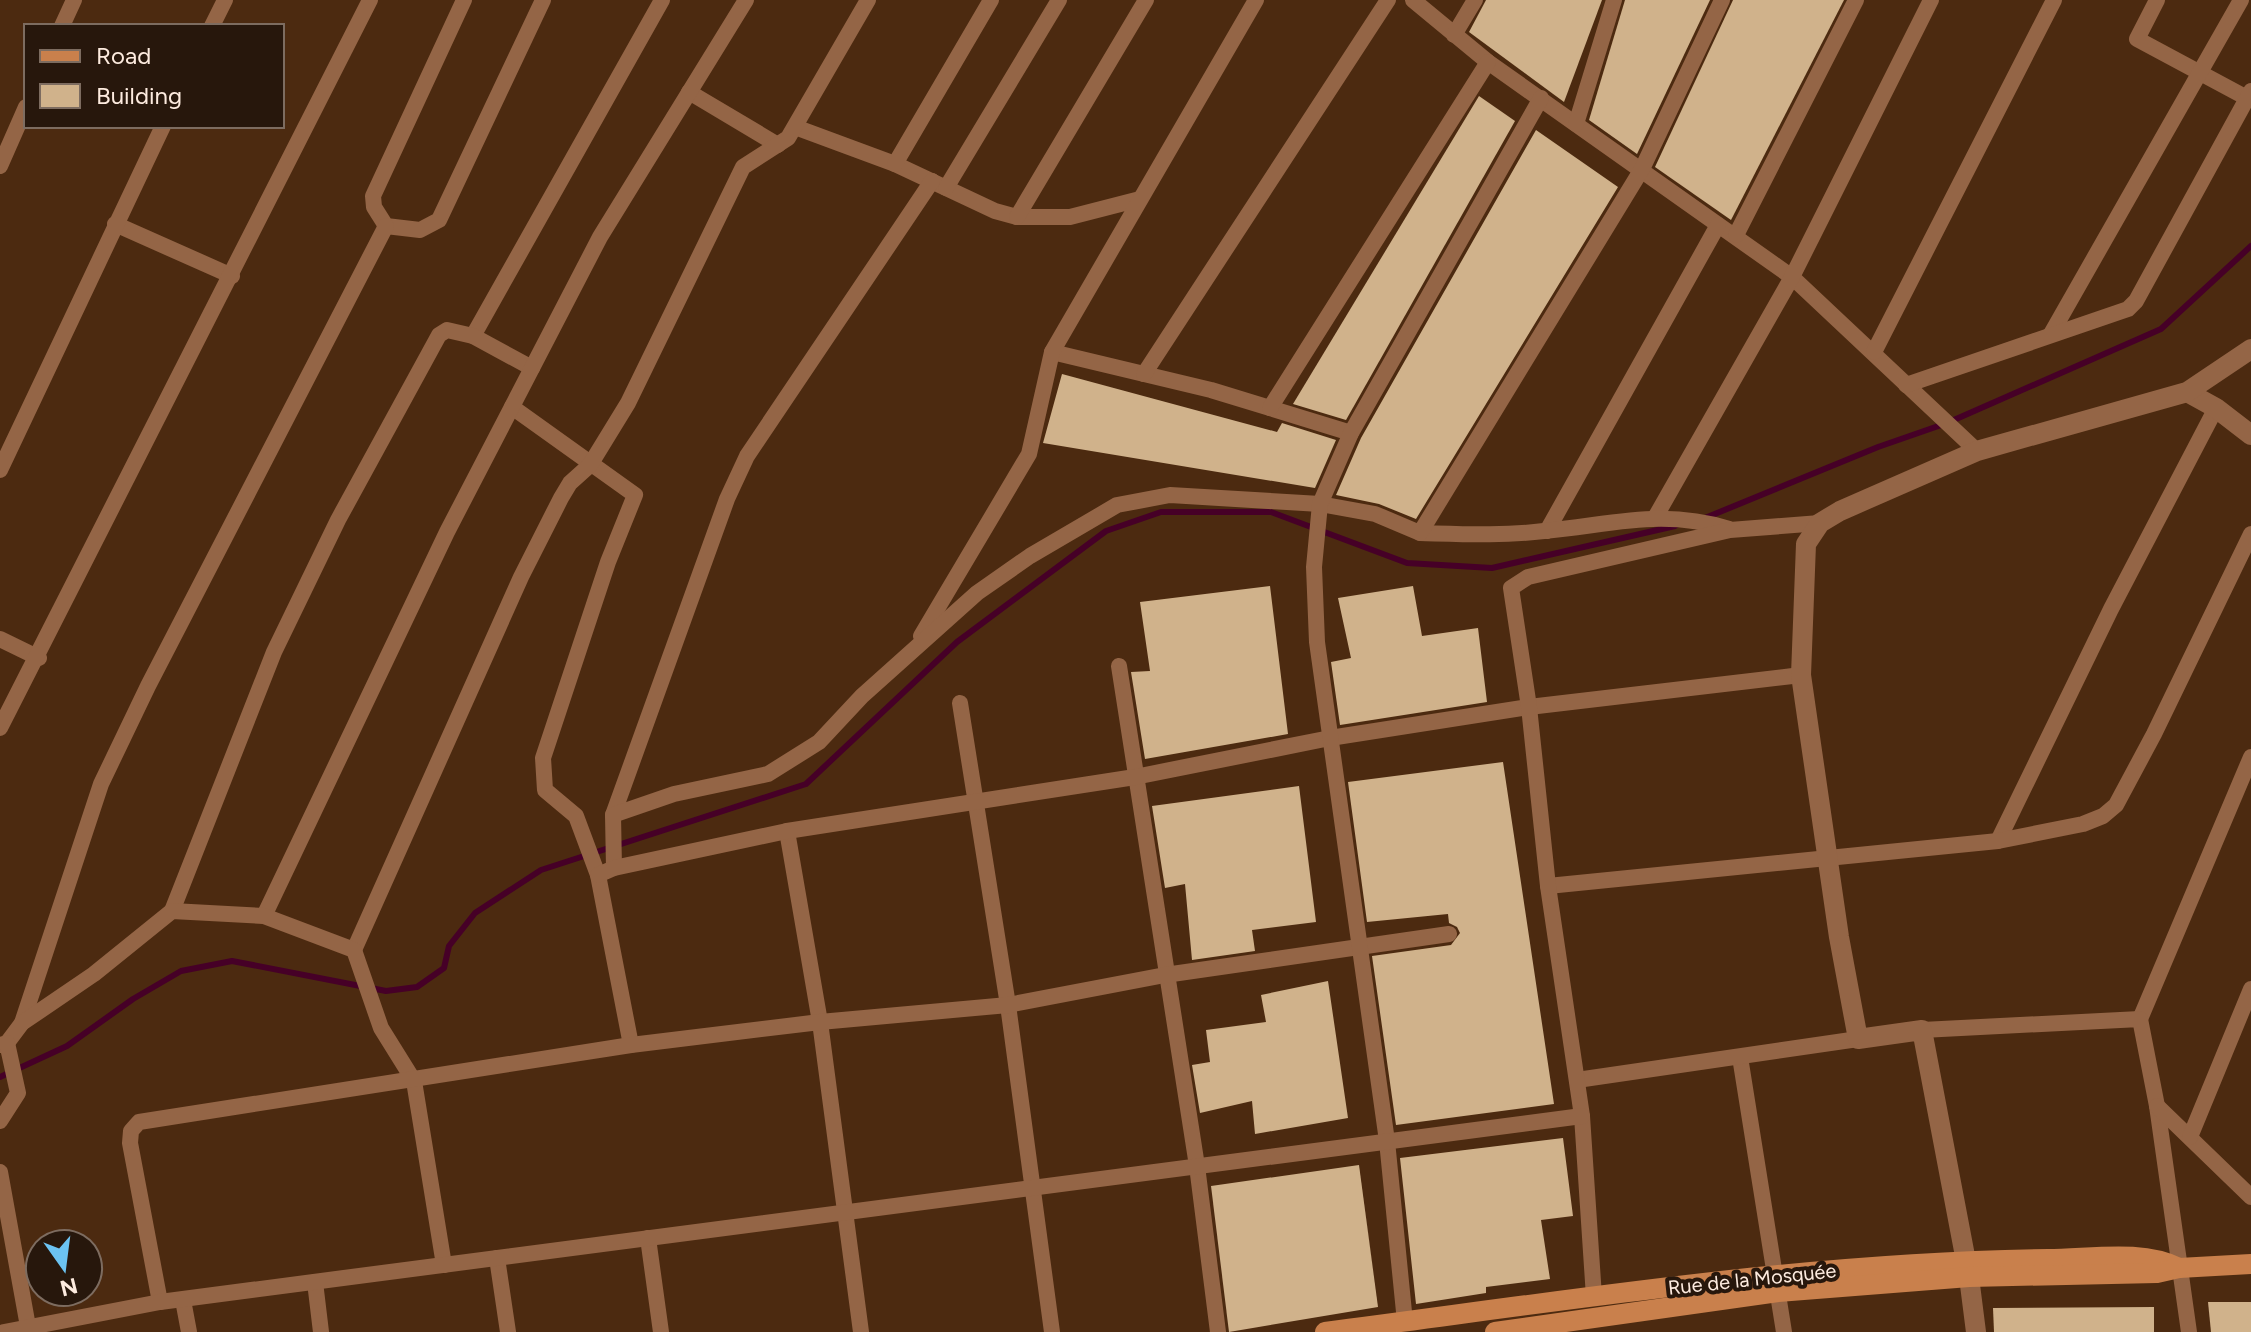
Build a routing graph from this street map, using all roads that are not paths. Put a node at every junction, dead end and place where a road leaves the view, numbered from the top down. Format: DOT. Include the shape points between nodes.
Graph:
graph roads {
  1 [pos="74,0"];
  2 [pos="225,0"];
  3 [pos="370,0"];
  4 [pos="464,0"];
  5 [pos="543,0"];
  6 [pos="662,0"];
  7 [pos="746,0"];
  8 [pos="868,0"];
  9 [pos="991,0"];
  10 [pos="1059,0"];
  11 [pos="1146,0"];
  12 [pos="1256,0"];
  13 [pos="1388,0"];
  14 [pos="1413,0"];
  15 [pos="1475,0"];
  16 [pos="1614,0"];
  17 [pos="1722,0"];
  18 [pos="1856,0"];
  19 [pos="1931,0"];
  20 [pos="2054,0"];
  21 [pos="2157,0"];
  22 [pos="2241,0"];
  23 [pos="63,24"];
  24 [pos="213,24"];
  25 [pos="1454,35"];
  26 [pos="1488,62"];
  27 [pos="2200,71"];
  28 [pos="689,92"];
  29 [pos="2249,95"];
  30 [pos="1541,98"];
  31 [pos="24,112"];
  32 [pos="1576,124"];
  33 [pos="795,127"];
  34 [pos="162,128"];
  35 [pos="778,145"];
  36 [pos="895,164"];
  37 [pos="0,166"];
  38 [pos="1642,169"];
  39 [pos="939,184"];
  40 [pos="1140,199"];
  41 [pos="1017,217"];
  42 [pos="115,224"];
  43 [pos="1718,225"];
  44 [pos="386,226"];
  45 [pos="1736,235"];
  46 [pos="232,276"];
  47 [pos="1792,277"];
  48 [pos="2051,334"];
  49 [pos="473,336"];
  50 [pos="2251,349"];
  51 [pos="1052,352"];
  52 [pos="1874,352"];
  53 [pos="532,368"];
  54 [pos="1144,374"];
  55 [pos="1906,385"];
  56 [pos="2187,392"];
  57 [pos="512,407"];
  58 [pos="1270,408"];
  59 [pos="2216,408"];
  60 [pos="1351,433"];
  61 [pos="2251,435"];
  62 [pos="1977,451"];
  63 [pos="590,465"];
  64 [pos="0,470"];
  65 [pos="1320,504"];
  66 [pos="1656,516"];
  67 [pos="1820,523"];
  68 [pos="1730,530"];
  69 [pos="1547,531"];
  70 [pos="1420,533"];
  71 [pos="2251,534"];
  72 [pos="0,639"];
  73 [pos="913,648"];
  74 [pos="39,658"];
  75 [pos="1119,666"];
  76 [pos="1801,675"];
  77 [pos="960,703"];
  78 [pos="1529,707"];
  79 [pos="0,728"];
  80 [pos="1330,738"];
  81 [pos="2251,757"];
  82 [pos="1135,777"];
  83 [pos="975,804"];
  84 [pos="613,815"];
  85 [pos="787,831"];
  86 [pos="1998,841"];
  87 [pos="1829,858"];
  88 [pos="614,868"];
  89 [pos="598,875"];
  90 [pos="1548,886"];
  91 [pos="172,911"];
  92 [pos="264,916"];
  93 [pos="1449,934"];
  94 [pos="1360,947"];
  95 [pos="354,950"];
  96 [pos="1165,975"];
  97 [pos="2251,989"];
  98 [pos="1008,1005"];
  99 [pos="2140,1019"];
  100 [pos="820,1022"];
  101 [pos="22,1023"];
  102 [pos="1922,1030"];
  103 [pos="1858,1039"];
  104 [pos="4,1044"];
  105 [pos="631,1045"];
  106 [pos="1740,1057"];
  107 [pos="1577,1080"];
  108 [pos="414,1081"];
  109 [pos="2157,1106"];
  110 [pos="1582,1116"];
  111 [pos="0,1121"];
  112 [pos="2190,1137"];
  113 [pos="1387,1141"];
  114 [pos="1197,1166"];
  115 [pos="0,1172"];
  116 [pos="1034,1188"];
  117 [pos="2251,1197"];
  118 [pos="843,1213"];
  119 [pos="648,1238"];
  120 [pos="497,1258"];
  121 [pos="2251,1264"];
  122 [pos="444,1265"];
  123 [pos="2179,1268"];
  124 [pos="1967,1269"];
  125 [pos="315,1282"];
  126 [pos="1777,1283"];
  127 [pos="1594,1297"];
  128 [pos="183,1300"];
  129 [pos="160,1302"];
  130 [pos="1405,1322"];
  131 [pos="1588,1325"];
  132 [pos="28,1330"];
  133 [pos="4,1332"];
  134 [pos="189,1332"];
  135 [pos="321,1332"];
  136 [pos="508,1332"];
  137 [pos="661,1332"];
  138 [pos="861,1332"];
  139 [pos="1052,1332"];
  140 [pos="1218,1332"];
  141 [pos="1325,1332"];
  142 [pos="1495,1332"];
  143 [pos="1784,1332"];
  144 [pos="1976,1332"];
  145 [pos="2189,1332"];
  1 -- 23 [label="street"];
  2 -- 24 [label="street"];
  3 -- 46 [label="street"];
  4 -- 44 [label="street" via="373,196"];
  5 -- 44 [label="street" via="439,220 420,230"];
  6 -- 49 [label="street"];
  7 -- 28 [label="street"];
  8 -- 33 [label="street"];
  9 -- 36 [label="street"];
  10 -- 39 [label="street"];
  11 -- 41 [label="street"];
  12 -- 40 [label="street"];
  13 -- 54 [label="street"];
  14 -- 25 [label="street"];
  15 -- 25 [label="street"];
  16 -- 32 [label="street"];
  17 -- 38 [label="street"];
  18 -- 45 [label="street"];
  19 -- 47 [label="street"];
  20 -- 52 [label="street"];
  21 -- 27 [label="street" via="2137,39"];
  22 -- 27 [label="street"];
  25 -- 26 [label="street"];
  26 -- 30 [label="street"];
  26 -- 58 [label="street"];
  27 -- 29 [label="street"];
  27 -- 48 [label="street"];
  28 -- 35 [label="street"];
  28 -- 53 [label="street" via="600,237"];
  29 -- 48 [label="street" via="2136,301 2116,315"];
  30 -- 32 [label="street"];
  30 -- 60 [label="street"];
  31 -- 37 [label="street"];
  32 -- 38 [label="street"];
  33 -- 35 [label="street"];
  33 -- 36 [label="street"];
  34 -- 42 [label="street"];
  35 -- 63 [label="street" via="743,167 628,403"];
  36 -- 39 [label="street"];
  38 -- 43 [label="street"];
  38 -- 70 [label="street"];
  39 -- 41 [label="street"];
  39 -- 84 [label="street" via="747,456"];
  40 -- 41 [label="street" via="1070,217"];
  40 -- 51 [label="street"];
  42 -- 46 [label="street"];
  42 -- 64 [label="street"];
  43 -- 45 [label="street"];
  43 -- 69 [label="street"];
  44 -- 101 [label="street" via="101,784"];
  45 -- 47 [label="street"];
  46 -- 74 [label="street"];
  47 -- 52 [label="street"];
  47 -- 66 [label="street"];
  48 -- 55 [label="street"];
  49 -- 53 [label="street"];
  49 -- 91 [label="street" via="447,330 439,335 338,520 274,652"];
  50 -- 56 [label="street"];
  51 -- 54 [label="street"];
  51 -- 73 [label="street" via="1029,454"];
  52 -- 55 [label="street"];
  53 -- 57 [label="street"];
  54 -- 58 [label="street"];
  55 -- 62 [label="street"];
  56 -- 59 [label="street"];
  56 -- 62 [label="street"];
  57 -- 63 [label="street"];
  57 -- 92 [label="street"];
  58 -- 60 [label="street"];
  59 -- 61 [label="street"];
  59 -- 86 [label="street"];
  60 -- 65 [label="street"];
  62 -- 67 [label="street"];
  63 -- 89 [label="street" via="634,492 635,499 608,562 543,758 543,783 550,796 576,816"];
  63 -- 95 [label="street" via="570,483 521,577"];
  65 -- 70 [label="street" via="1375,514"];
  65 -- 73 [label="street" via="1170,495 1117,505 977,593"];
  65 -- 80 [label="street" via="1314,582"];
  66 -- 68 [label="street" via="1699,520"];
  66 -- 69 [label="street"];
  67 -- 68 [label="street"];
  67 -- 76 [label="street" via="1806,544"];
  68 -- 78 [label="street" via="1528,577 1511,588"];
  69 -- 70 [label="street"];
  71 -- 86 [label="street" via="2116,805 2083,824"];
  72 -- 74 [label="street"];
  73 -- 84 [label="street" via="819,742 768,774 674,794"];
  74 -- 79 [label="street"];
  75 -- 82 [label="street"];
  76 -- 78 [label="street"];
  76 -- 87 [label="street"];
  77 -- 83 [label="street"];
  78 -- 80 [label="street"];
  78 -- 90 [label="street"];
  80 -- 82 [label="street"];
  80 -- 94 [label="street"];
  81 -- 99 [label="street"];
  82 -- 83 [label="street"];
  82 -- 96 [label="street"];
  83 -- 85 [label="street"];
  83 -- 98 [label="street"];
  84 -- 88 [label="street"];
  85 -- 88 [label="street"];
  85 -- 100 [label="street"];
  86 -- 87 [label="street"];
  87 -- 90 [label="street"];
  87 -- 103 [label="street"];
  88 -- 89 [label="street"];
  89 -- 105 [label="street"];
  90 -- 107 [label="street"];
  91 -- 92 [label="street"];
  91 -- 101 [label="street"];
  92 -- 95 [label="street"];
  93 -- 94 [label="street"];
  94 -- 96 [label="street"];
  94 -- 113 [label="street"];
  95 -- 108 [label="street" via="381,1028"];
  96 -- 98 [label="street"];
  96 -- 114 [label="street"];
  97 -- 112 [label="street"];
  98 -- 100 [label="street"];
  98 -- 116 [label="street"];
  99 -- 102 [label="street"];
  99 -- 109 [label="street"];
  100 -- 105 [label="street"];
  100 -- 118 [label="street"];
  101 -- 104 [label="street"];
  102 -- 103 [label="street"];
  102 -- 124 [label="street"];
  103 -- 106 [label="street"];
  104 -- 111 [label="street" via="18,1093"];
  105 -- 108 [label="street"];
  106 -- 107 [label="street"];
  106 -- 126 [label="street"];
  107 -- 110 [label="street"];
  108 -- 122 [label="street"];
  108 -- 129 [label="street" via="139,1122 130,1143"];
  109 -- 112 [label="street"];
  109 -- 123 [label="street"];
  110 -- 113 [label="street"];
  110 -- 127 [label="street"];
  112 -- 117 [label="street"];
  113 -- 114 [label="street"];
  113 -- 130 [label="street"];
  114 -- 116 [label="street"];
  114 -- 140 [label="street"];
  115 -- 132 [label="street"];
  116 -- 118 [label="street"];
  116 -- 139 [label="street"];
  118 -- 119 [label="street"];
  118 -- 138 [label="street"];
  119 -- 120 [label="street"];
  119 -- 137 [label="street"];
  120 -- 122 [label="street"];
  120 -- 136 [label="street"];
  121 -- 123 [label="main road, Rue de la Mosquée"];
  122 -- 125 [label="street"];
  123 -- 124 [label="main road, Rue de la Mosquée" via="2157,1258"];
  123 -- 145 [label="street"];
  124 -- 126 [label="main road, Rue de la Mosquée"];
  124 -- 144 [label="street"];
  125 -- 128 [label="street"];
  125 -- 135 [label="street"];
  126 -- 127 [label="main road, Rue de la Mosquée"];
  126 -- 131 [label="main road"];
  126 -- 143 [label="street"];
  127 -- 130 [label="main road, Rue de la Mosquée"];
  128 -- 129 [label="street"];
  128 -- 134 [label="street"];
  129 -- 132 [label="street"];
  130 -- 141 [label="main road, Rue de la Mosquée"];
  131 -- 142 [label="main road"];
  132 -- 133 [label="street"];
}
